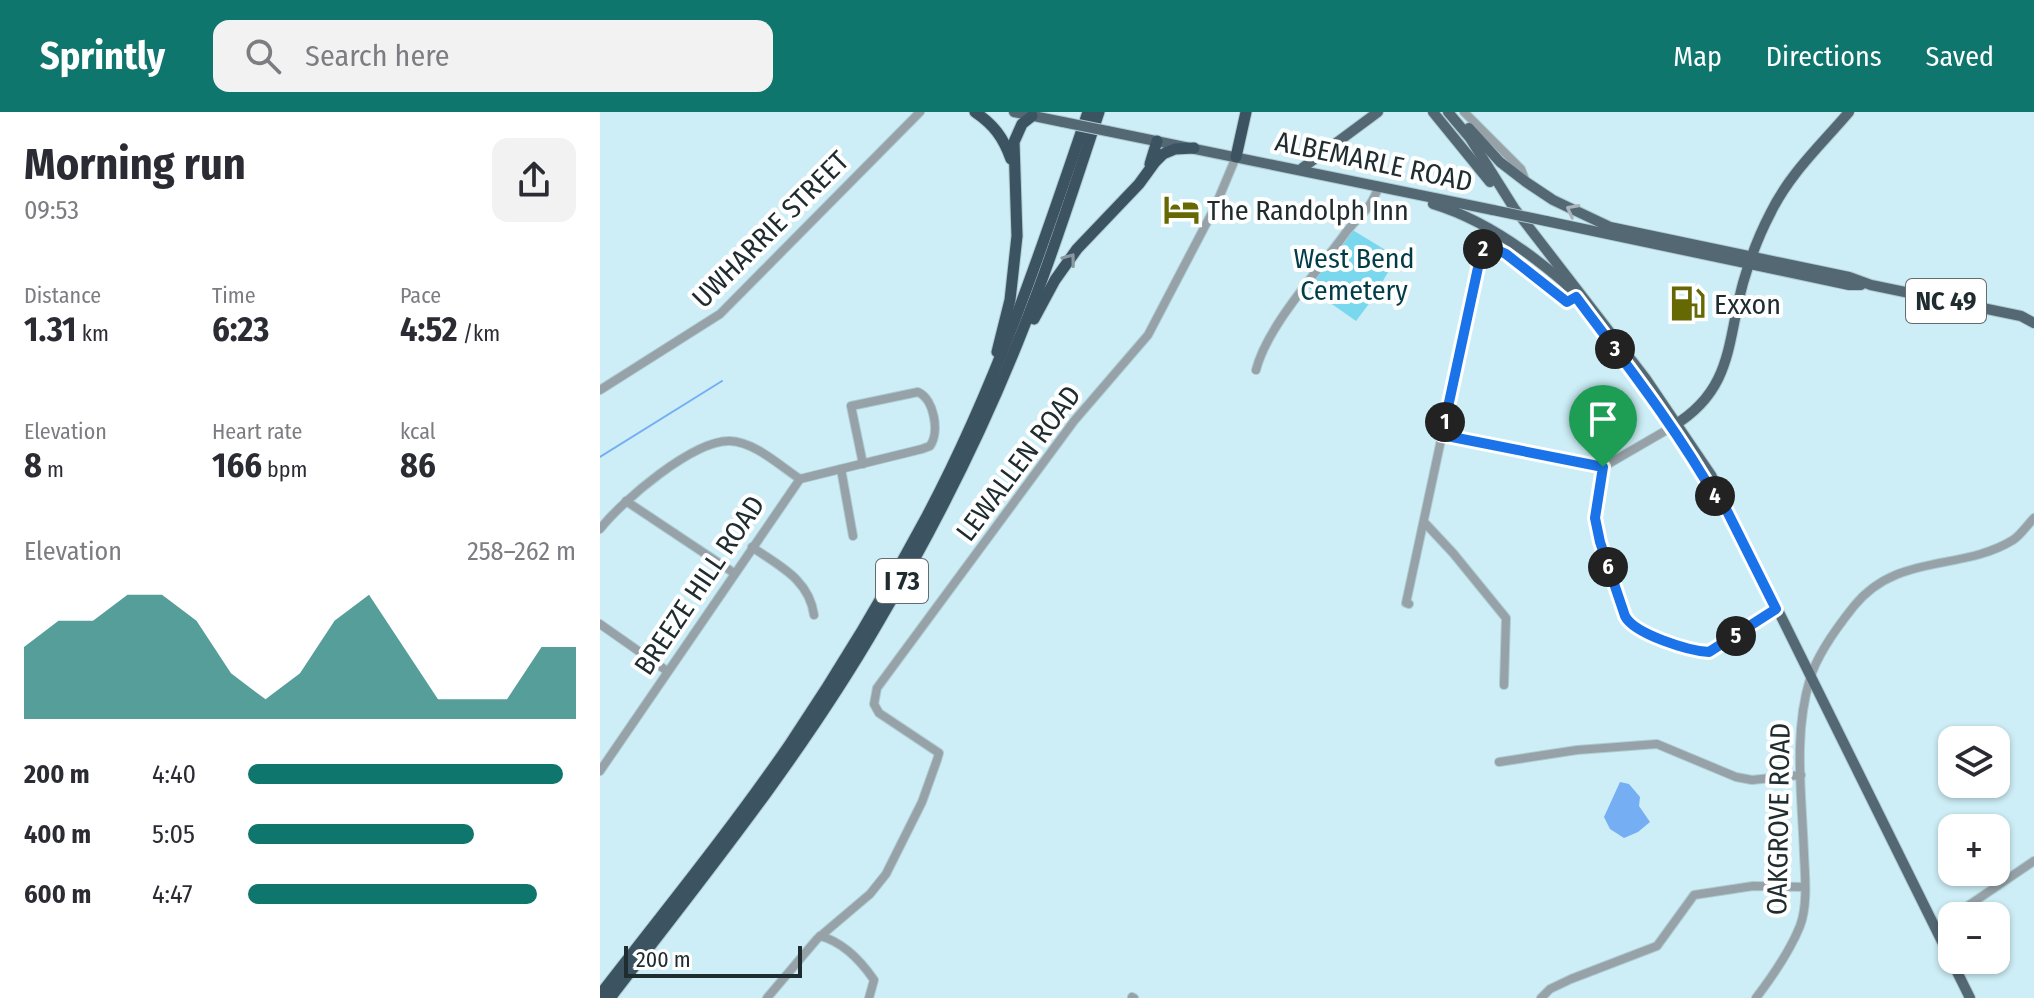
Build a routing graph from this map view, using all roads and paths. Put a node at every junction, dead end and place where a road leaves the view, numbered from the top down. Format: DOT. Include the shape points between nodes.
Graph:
graph roads {
  1 [pos="920,112"];
  2 [pos="975,112"];
  3 [pos="1014,112"];
  4 [pos="1081,112"];
  5 [pos="1088,112"];
  6 [pos="1099,112"];
  7 [pos="1246,112"];
  8 [pos="1433,112"];
  9 [pos="1448,112"];
  10 [pos="1455,112"];
  11 [pos="1464,112"];
  12 [pos="1849,112"];
  13 [pos="1373,114"];
  14 [pos="1032,116"];
  15 [pos="1157,141"];
  16 [pos="1194,148"];
  17 [pos="1236,157"];
  18 [pos="1072,159"];
  19 [pos="1013,163"];
  20 [pos="1301,169"];
  21 [pos="1148,172"];
  22 [pos="1486,172"];
  23 [pos="1526,182"];
  24 [pos="1379,186"];
  25 [pos="1406,192"];
  26 [pos="1624,235"];
  27 [pos="1751,260"];
  28 [pos="1567,285"];
  29 [pos="1576,297"];
  30 [pos="2021,316"];
  31 [pos="2034,316"];
  32 [pos="2034,323"];
  33 [pos="1256,370"];
  34 [pos="1004,376"];
  35 [pos="600,390"];
  36 [pos="986,391"];
  37 [pos="1675,425"];
  38 [pos="1442,435"];
  39 [pos="863,464"];
  40 [pos="1603,467"];
  41 [pos="841,469"];
  42 [pos="800,479"];
  43 [pos="626,501"];
  44 [pos="2034,518"];
  45 [pos="1424,522"];
  46 [pos="600,529"];
  47 [pos="853,536"];
  48 [pos="752,547"];
  49 [pos="734,573"];
  50 [pos="1409,604"];
  51 [pos="1776,609"];
  52 [pos="814,615"];
  53 [pos="600,624"];
  54 [pos="667,671"];
  55 [pos="1810,677"];
  56 [pos="1504,685"];
  57 [pos="1499,762"];
  58 [pos="600,771"];
  59 [pos="1801,775"];
  60 [pos="2034,861"];
  61 [pos="1805,887"];
  62 [pos="1974,902"];
  63 [pos="1938,927"];
  64 [pos="1935,929"];
  65 [pos="820,936"];
  66 [pos="600,995"];
  67 [pos="610,998"];
  68 [pos="767,998"];
  69 [pos="869,998"];
  70 [pos="1541,998"];
  71 [pos="1756,998"];
  72 [pos="1970,998"];
  1 -- 35 [label="street, UWHARRIE STREET" via="720,314"];
  2 -- 19 [label="highway" via="1005,141"];
  3 -- 14 [label="main road, ALBEMARLE ROAD"];
  4 -- 18 [label="highway"];
  5 -- 18 [label="highway, I 73"];
  6 -- 34 [label="highway, I 73"];
  7 -- 17 [label="highway"];
  8 -- 22 [label="main road"];
  9 -- 22 [label="main road"];
  10 -- 23 [label="main road, NC 49" via="1500,162"];
  11 -- 23 [label="street" via="1521,169"];
  12 -- 27 [label="main road" via="1779,196"];
  13 -- 20 [label="main road"];
  14 -- 15 [label="main road, ALBEMARLE ROAD, bridge"];
  14 -- 19 [label="highway" via="1017,132"];
  15 -- 16 [label="main road, ALBEMARLE ROAD"];
  15 -- 21 [label="highway"];
  16 -- 17 [label="main road, ALBEMARLE ROAD"];
  16 -- 21 [label="highway" via="1163,154"];
  17 -- 20 [label="main road, ALBEMARLE ROAD"];
  17 -- 65 [label="street, LEWALLEN ROAD" via="1148,335 1074,421 877,688 874,704 879,713 939,753 922,802 886,874"];
  18 -- 36 [label="highway, I 73" via="1024,301"];
  19 -- 36 [label="highway" via="1015,266"];
  20 -- 24 [label="main road, ALBEMARLE ROAD"];
  34 -- 21 [label="highway, one-way" via="1055,280"];
  22 -- 28 [label="main road"];
  22 -- 37 [label="main road" via="1627,351"];
  26 -- 23 [label="main road, NC 49, one-way"];
  24 -- 25 [label="main road, ALBEMARLE ROAD"];
  24 -- 33 [label="street" via="1366,213 1297,295"];
  25 -- 26 [label="main road, ALBEMARLE ROAD, bridge"];
  25 -- 28 [label="main road" via="1493,231"];
  26 -- 27 [label="main road, NC 49"];
  27 -- 30 [label="main road, NC 49"];
  27 -- 37 [label="main road" via="1721,375 1700,404"];
  28 -- 29 [label="main road"];
  29 -- 37 [label="main road"];
  29 -- 38 [label="street" via="1567,302 1506,254 1489,246 1482,249"];
  30 -- 31 [label="main road, NC 49"];
  30 -- 32 [label="main road, NC 49"];
  34 -- 67 [label="highway, I 73" via="925,539 847,675 762,799"];
  36 -- 66 [label="highway, I 73" via="928,514 841,665 758,788"];
  37 -- 40 [label="street"];
  37 -- 51 [label="main road" via="1726,509"];
  38 -- 40 [label="street"];
  38 -- 45 [label="street"];
  39 -- 39 [label="street, BREEZE HILL ROAD" via="930,446 935,431 923,394 851,406"];
  39 -- 41 [label="street, BREEZE HILL ROAD"];
  40 -- 51 [label="street" via="1595,518 1629,624 1709,652"];
  41 -- 42 [label="street, BREEZE HILL ROAD"];
  41 -- 47 [label="street"];
  42 -- 43 [label="street" via="745,444 724,442 667,470"];
  42 -- 48 [label="street, BREEZE HILL ROAD"];
  43 -- 46 [label="street"];
  43 -- 49 [label="street"];
  44 -- 55 [label="street, OAKGROVE ROAD" via="2015,538 1991,550 1907,569 1874,587 1854,606"];
  45 -- 50 [label="street"];
  45 -- 56 [label="street" via="1506,618"];
  48 -- 49 [label="street, BREEZE HILL ROAD"];
  48 -- 52 [label="street" via="802,583"];
  49 -- 54 [label="street, BREEZE HILL ROAD"];
  51 -- 55 [label="main road"];
  53 -- 54 [label="street"];
  54 -- 58 [label="street, BREEZE HILL ROAD"];
  55 -- 59 [label="street, OAKGROVE ROAD" via="1801,719"];
  55 -- 64 [label="main road"];
  57 -- 59 [label="street" via="1657,744 1736,777"];
  59 -- 61 [label="street, OAKGROVE ROAD"];
  60 -- 62 [label="street"];
  61 -- 70 [label="street" via="1753,886 1694,895 1657,946 1571,979"];
  61 -- 71 [label="street, OAKGROVE ROAD" via="1801,924"];
  63 -- 64 [label="street"];
  64 -- 72 [label="main road"];
  65 -- 68 [label="street, LEWALLEN ROAD"];
  65 -- 69 [label="street" via="845,948 868,972 874,980"];
}
